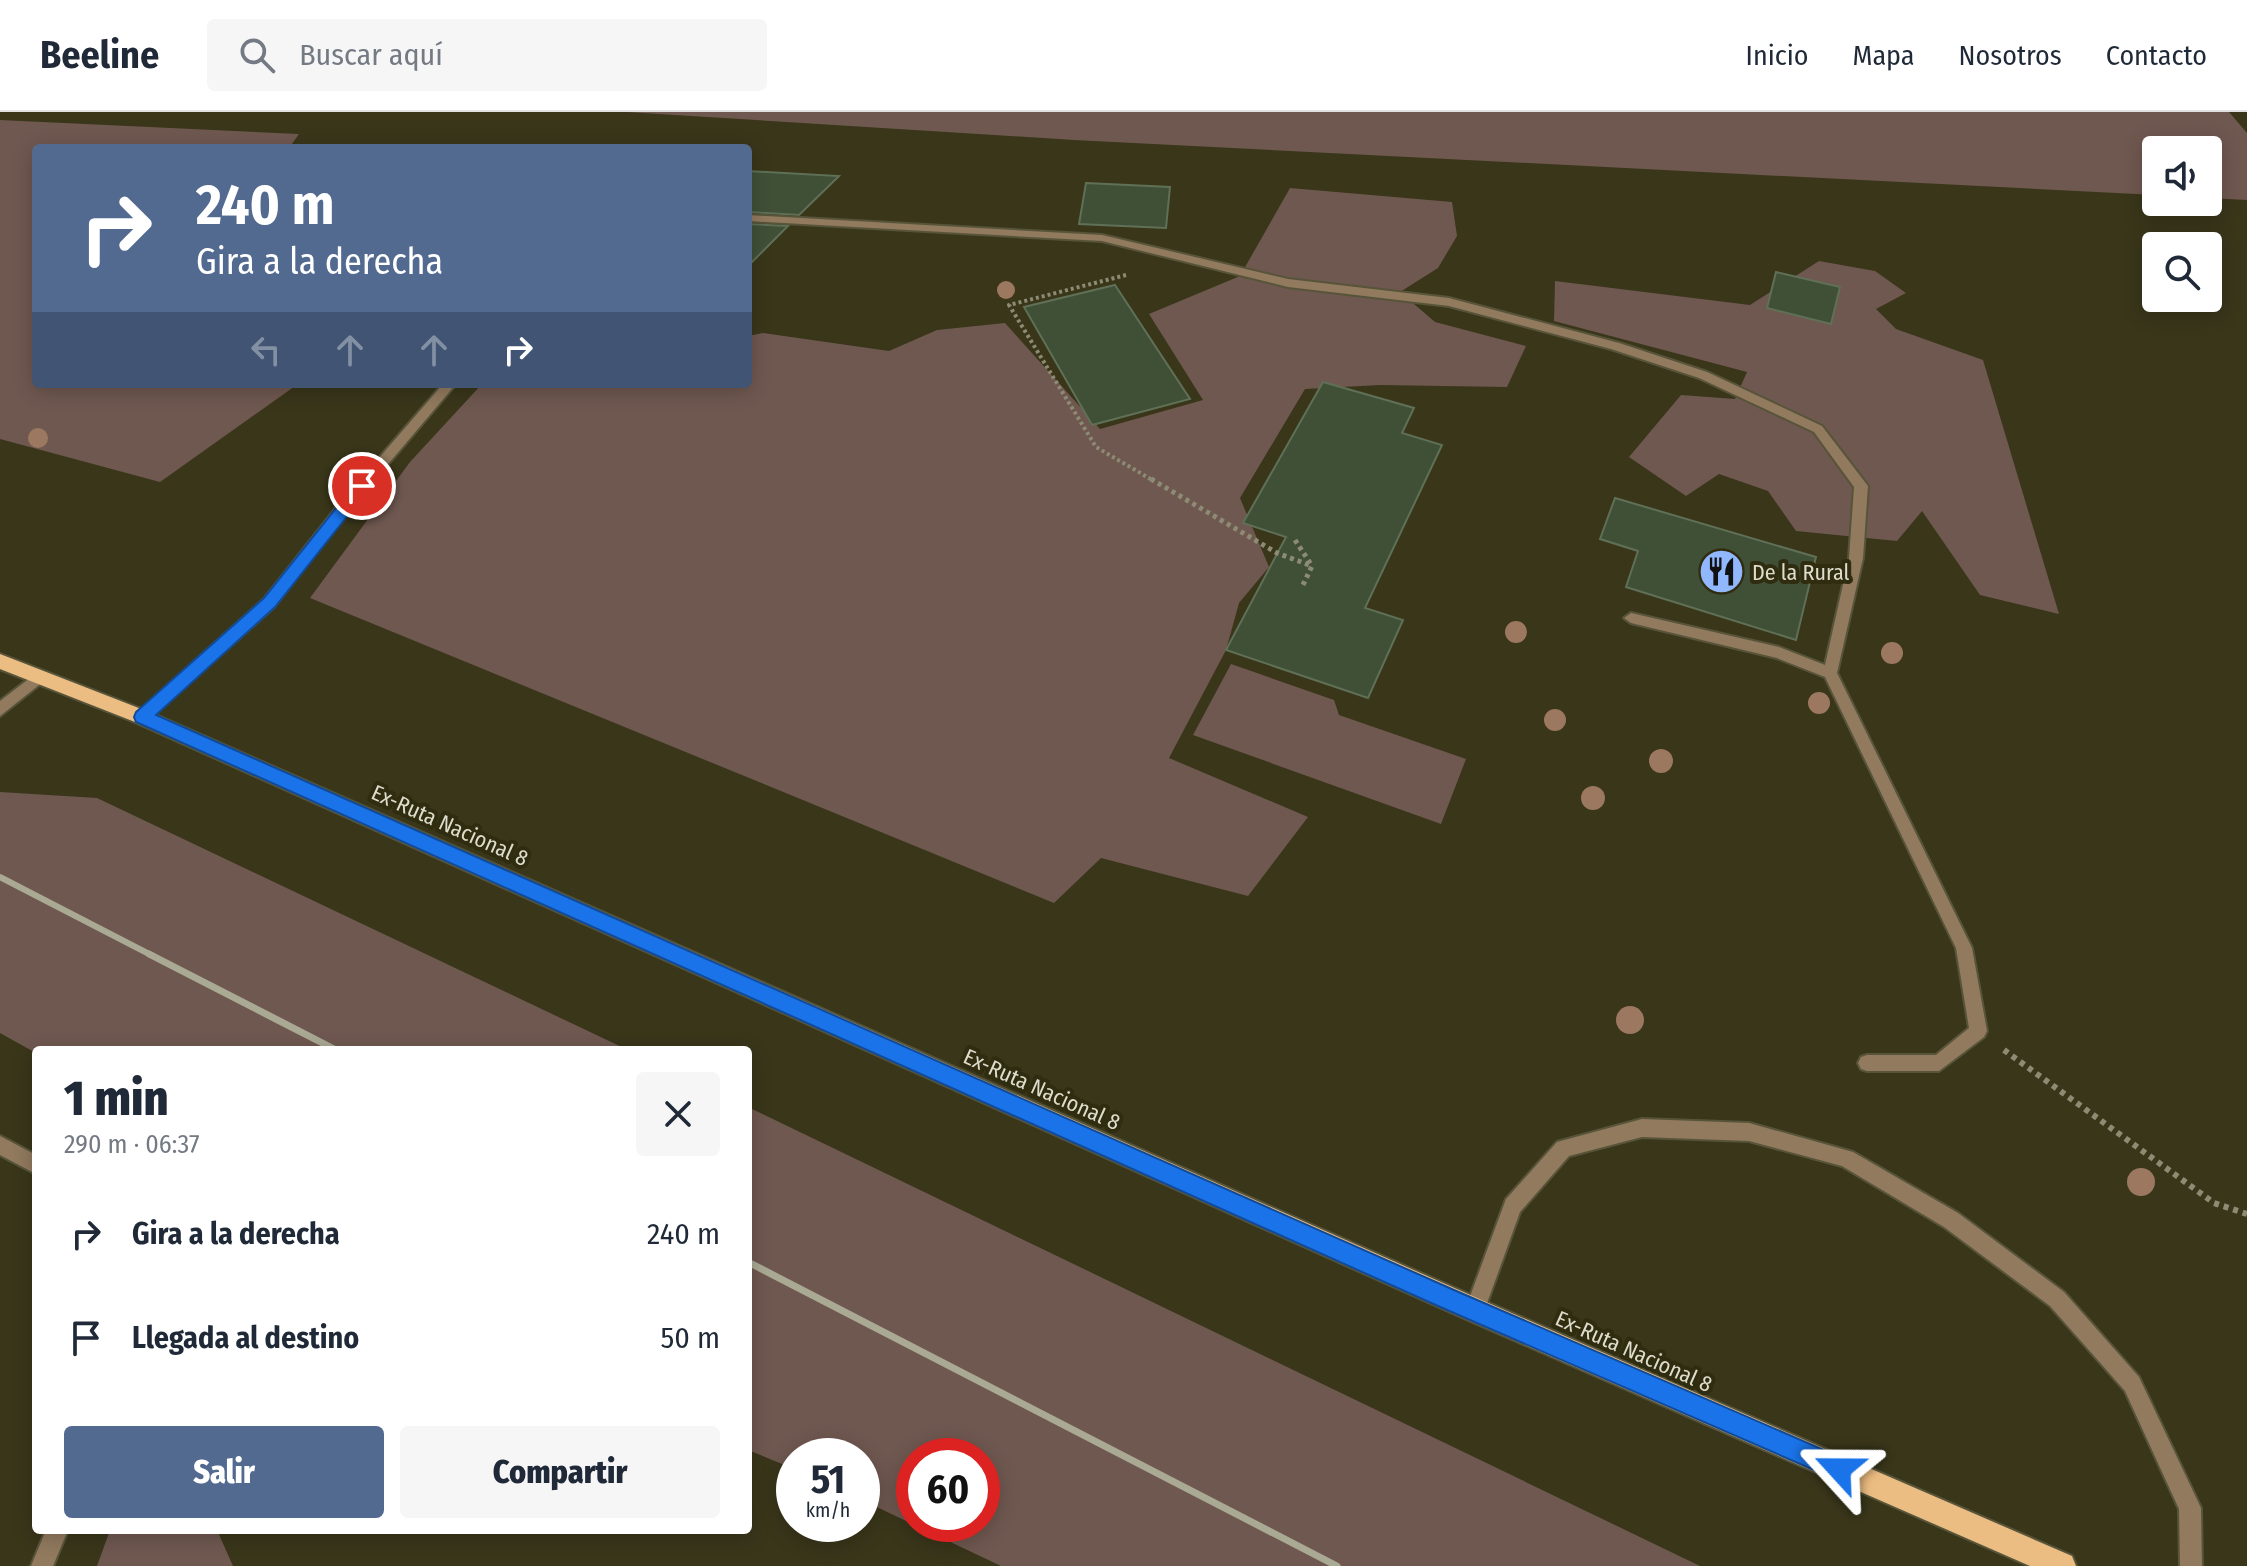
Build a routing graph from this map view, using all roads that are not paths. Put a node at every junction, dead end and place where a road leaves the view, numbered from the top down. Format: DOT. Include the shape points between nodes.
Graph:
graph roads {
  1 [pos="752,218"];
  2 [pos="447,388"];
  3 [pos="1631,618"];
  4 [pos="0,661"];
  5 [pos="1830,673"];
  6 [pos="39,677"];
  7 [pos="0,710"];
  8 [pos="142,717"];
  9 [pos="1867,1063"];
  10 [pos="0,1145"];
  11 [pos="32,1163"];
  12 [pos="1475,1310"];
  13 [pos="55,1534"];
  14 [pos="42,1566"];
  15 [pos="2062,1566"];
  16 [pos="2191,1566"];
  1 -- 5 [label="street" via="1102,238 1288,283 1449,302 1703,375 1818,429 1861,486 1856,558"];
  2 -- 8 [label="street" via="269,603"];
  3 -- 5 [label="street" via="1779,653"];
  4 -- 6 [label="main road, Ex-Ruta Nacional 8"];
  5 -- 9 [label="street" via="1964,948 1978,1031 1939,1063"];
  6 -- 7 [label="street"];
  6 -- 8 [label="main road, Ex-Ruta Nacional 8"];
  8 -- 12 [label="main road, Ex-Ruta Nacional 8"];
  10 -- 11 [label="street"];
  12 -- 15 [label="main road, Ex-Ruta Nacional 8"];
  12 -- 16 [label="street" via="1513,1206 1564,1148 1642,1128 1749,1132 1846,1158 1951,1220 2057,1299 2132,1384 2190,1508"];
  13 -- 14 [label="street"];
}
